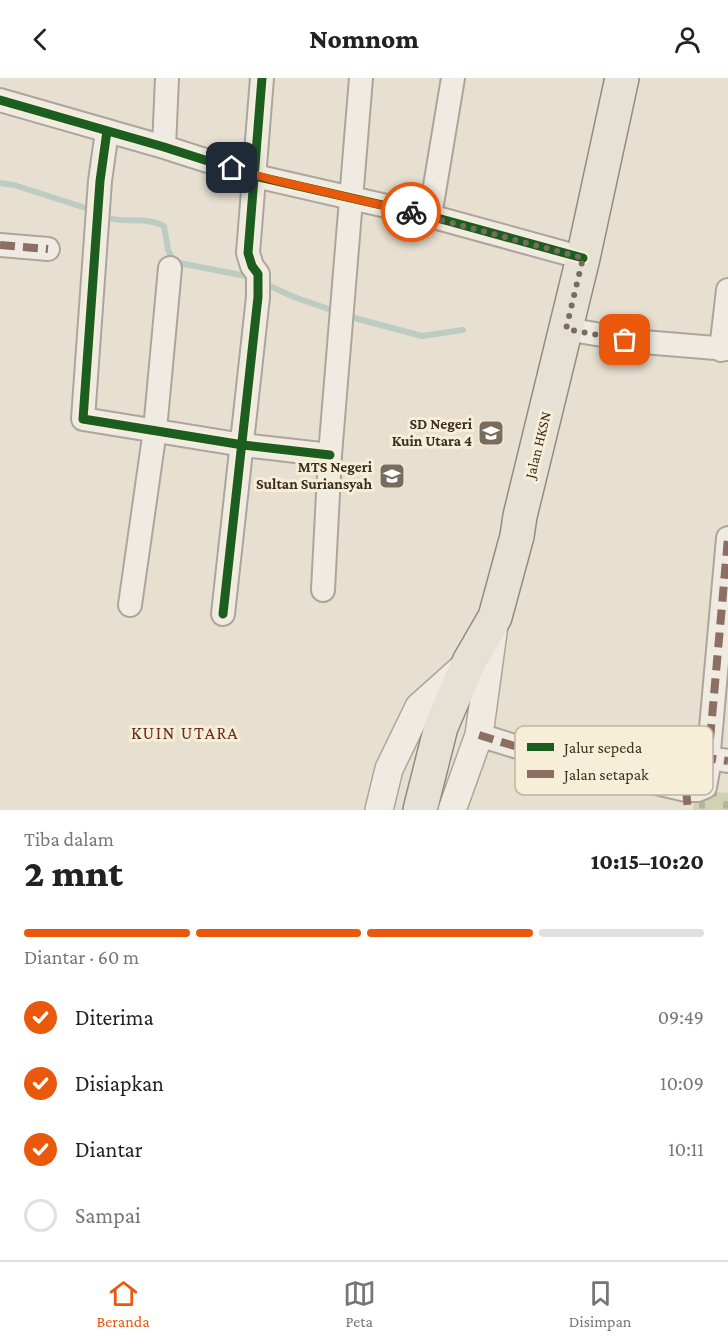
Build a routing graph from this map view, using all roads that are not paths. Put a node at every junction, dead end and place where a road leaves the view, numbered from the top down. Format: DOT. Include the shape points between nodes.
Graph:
graph roads {
  1 [pos="167,78"];
  2 [pos="262,78"];
  3 [pos="361,78"];
  4 [pos="453,78"];
  5 [pos="622,78"];
  6 [pos="0,100"];
  7 [pos="107,131"];
  8 [pos="164,147"];
  9 [pos="255,176"];
  10 [pos="352,199"];
  11 [pos="430,216"];
  12 [pos="0,245"];
  13 [pos="48,249"];
  14 [pos="583,258"];
  15 [pos="170,268"];
  16 [pos="728,290"];
  17 [pos="566,329"];
  18 [pos="724,350"];
  19 [pos="155,430"];
  20 [pos="243,445"];
  21 [pos="330,455"];
  22 [pos="728,538"];
  23 [pos="323,590"];
  24 [pos="130,604"];
  25 [pos="223,614"];
  26 [pos="495,617"];
  27 [pos="469,662"];
  28 [pos="479,735"];
  29 [pos="515,746"];
  30 [pos="718,762"];
  31 [pos="423,795"];
  32 [pos="378,810"];
  33 [pos="452,810"];
  1 -- 8 [label="street"];
  2 -- 9 [label="street"];
  3 -- 10 [label="street"];
  4 -- 11 [label="street"];
  5 -- 14 [label="main road, Jalan HKSN"];
  6 -- 7 [label="street"];
  7 -- 8 [label="street"];
  7 -- 19 [label="street" via="97,213 83,419"];
  8 -- 9 [label="street"];
  9 -- 10 [label="street"];
  9 -- 20 [label="street" via="248,253 258,278"];
  10 -- 11 [label="street"];
  10 -- 21 [label="street"];
  11 -- 14 [label="street"];
  12 -- 13 [label="street"];
  14 -- 17 [label="main road, Jalan HKSN"];
  15 -- 19 [label="street"];
  16 -- 18 [label="street"];
  17 -- 18 [label="street"];
  17 -- 26 [label="main road, Jalan HKSN"];
  19 -- 20 [label="street"];
  19 -- 24 [label="street"];
  20 -- 21 [label="street"];
  20 -- 25 [label="street"];
  21 -- 23 [label="street"];
  22 -- 30 [label="street"];
  26 -- 27 [label="main road"];
  26 -- 28 [label="street, Jalan HKSN"];
  27 -- 31 [label="main road" via="441,728"];
  27 -- 32 [label="street" via="419,707 389,770"];
  28 -- 29 [label="street"];
  28 -- 33 [label="street, Jalan HKSN"];
}
